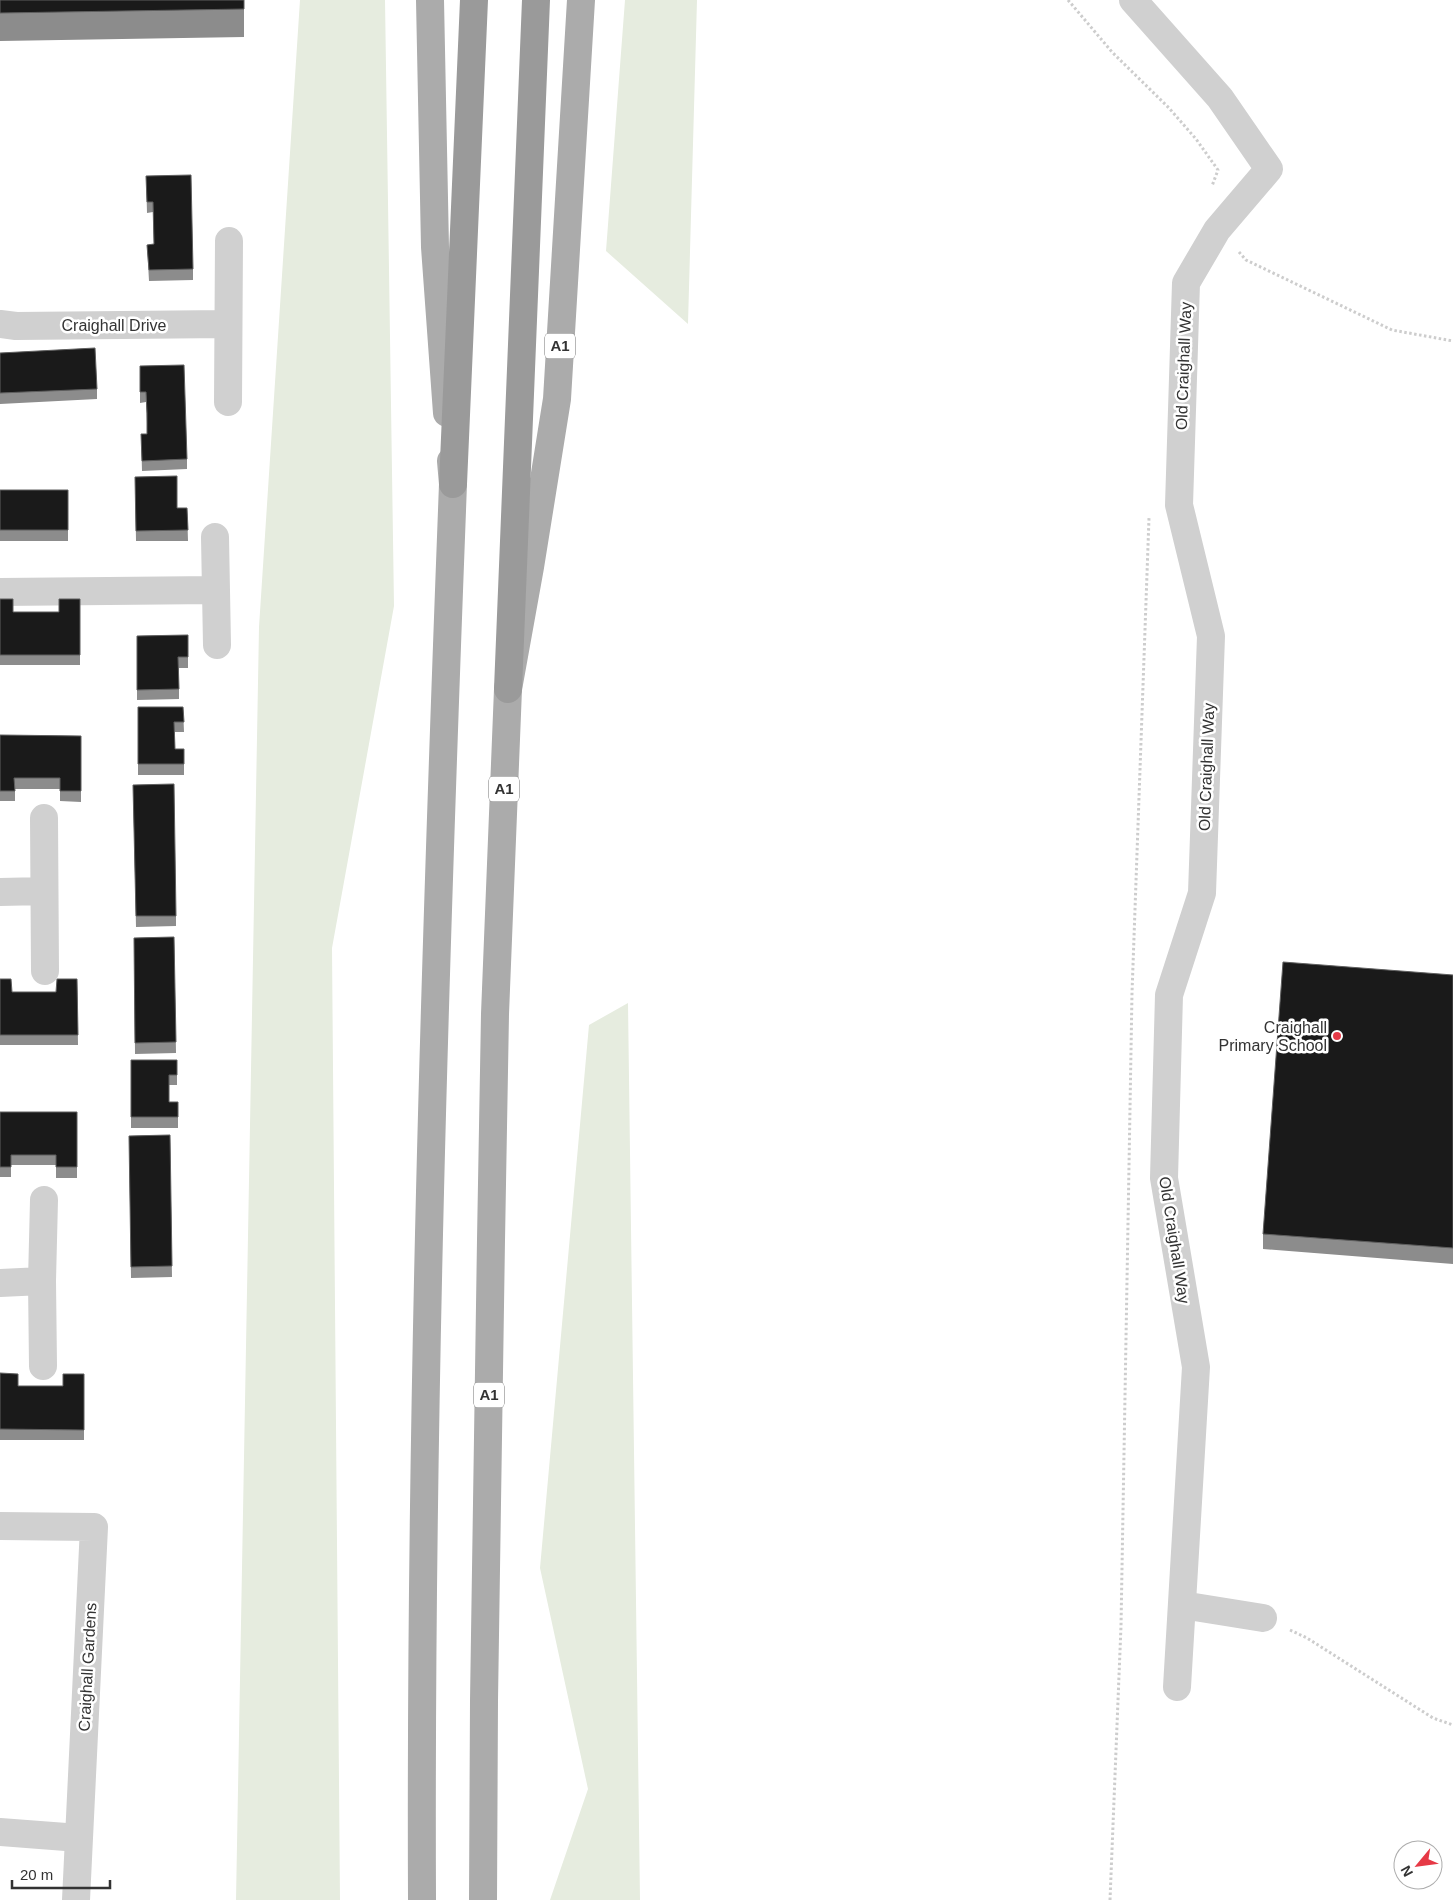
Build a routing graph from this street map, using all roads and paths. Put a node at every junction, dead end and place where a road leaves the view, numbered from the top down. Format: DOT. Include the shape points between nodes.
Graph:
graph roads {
  1 [pos="430,0"];
  2 [pos="474,0"];
  3 [pos="536,0"];
  4 [pos="582,0"];
  5 [pos="1068,0"];
  6 [pos="1133,0"];
  7 [pos="1211,189"];
  8 [pos="1217,230"];
  9 [pos="229,241"];
  10 [pos="0,324"];
  11 [pos="227,324"];
  12 [pos="1453,341"];
  13 [pos="228,402"];
  14 [pos="453,484"];
  15 [pos="1149,514"];
  16 [pos="215,536"];
  17 [pos="216,590"];
  18 [pos="0,592"];
  19 [pos="217,645"];
  20 [pos="508,689"];
  21 [pos="44,818"];
  22 [pos="44,890"];
  23 [pos="0,892"];
  24 [pos="45,971"];
  25 [pos="44,1200"];
  26 [pos="42,1281"];
  27 [pos="0,1283"];
  28 [pos="44,1366"];
  29 [pos="0,1526"];
  30 [pos="1182,1605"];
  31 [pos="1263,1618"];
  32 [pos="1177,1687"];
  33 [pos="1453,1725"];
  34 [pos="0,1832"];
  35 [pos="79,1838"];
  36 [pos="76,1900"];
  37 [pos="422,1900"];
  38 [pos="483,1900"];
  39 [pos="1110,1900"];
  1 -- 14 [label="main road" via="435,247"];
  2 -- 14 [label="highway"];
  3 -- 20 [label="highway, A1"];
  4 -- 20 [label="main road, A1" via="557,399"];
  5 -- 7 [label="path" via="1112,52 1196,139 1218,170"];
  6 -- 8 [label="street, Old Craighall Way" via="1220,98 1269,169"];
  8 -- 12 [label="path" via="1246,260 1392,330"];
  8 -- 30 [label="street, Old Craighall Way" via="1186,283 1179,505 1211,636 1202,893 1169,995 1164,1178 1196,1367"];
  9 -- 11 [label="street"];
  10 -- 11 [label="street, Craighall Drive"];
  11 -- 13 [label="street"];
  14 -- 37 [label="main road" via="437,890 427,1290"];
  15 -- 39 [label="path" via="1132,993 1121,1626"];
  16 -- 17 [label="street"];
  17 -- 18 [label="street"];
  17 -- 19 [label="street"];
  20 -- 38 [label="main road, A1" via="495,1014"];
  21 -- 22 [label="street"];
  22 -- 23 [label="street"];
  22 -- 24 [label="street"];
  25 -- 26 [label="street"];
  26 -- 27 [label="street"];
  26 -- 28 [label="street"];
  29 -- 35 [label="street, Craighall Gardens" via="94,1527"];
  30 -- 31 [label="street"];
  30 -- 32 [label="street, Old Craighall Way"];
  31 -- 33 [label="path" via="1307,1638 1433,1718"];
  34 -- 35 [label="street"];
  35 -- 36 [label="street, Craighall Gardens"];
}
